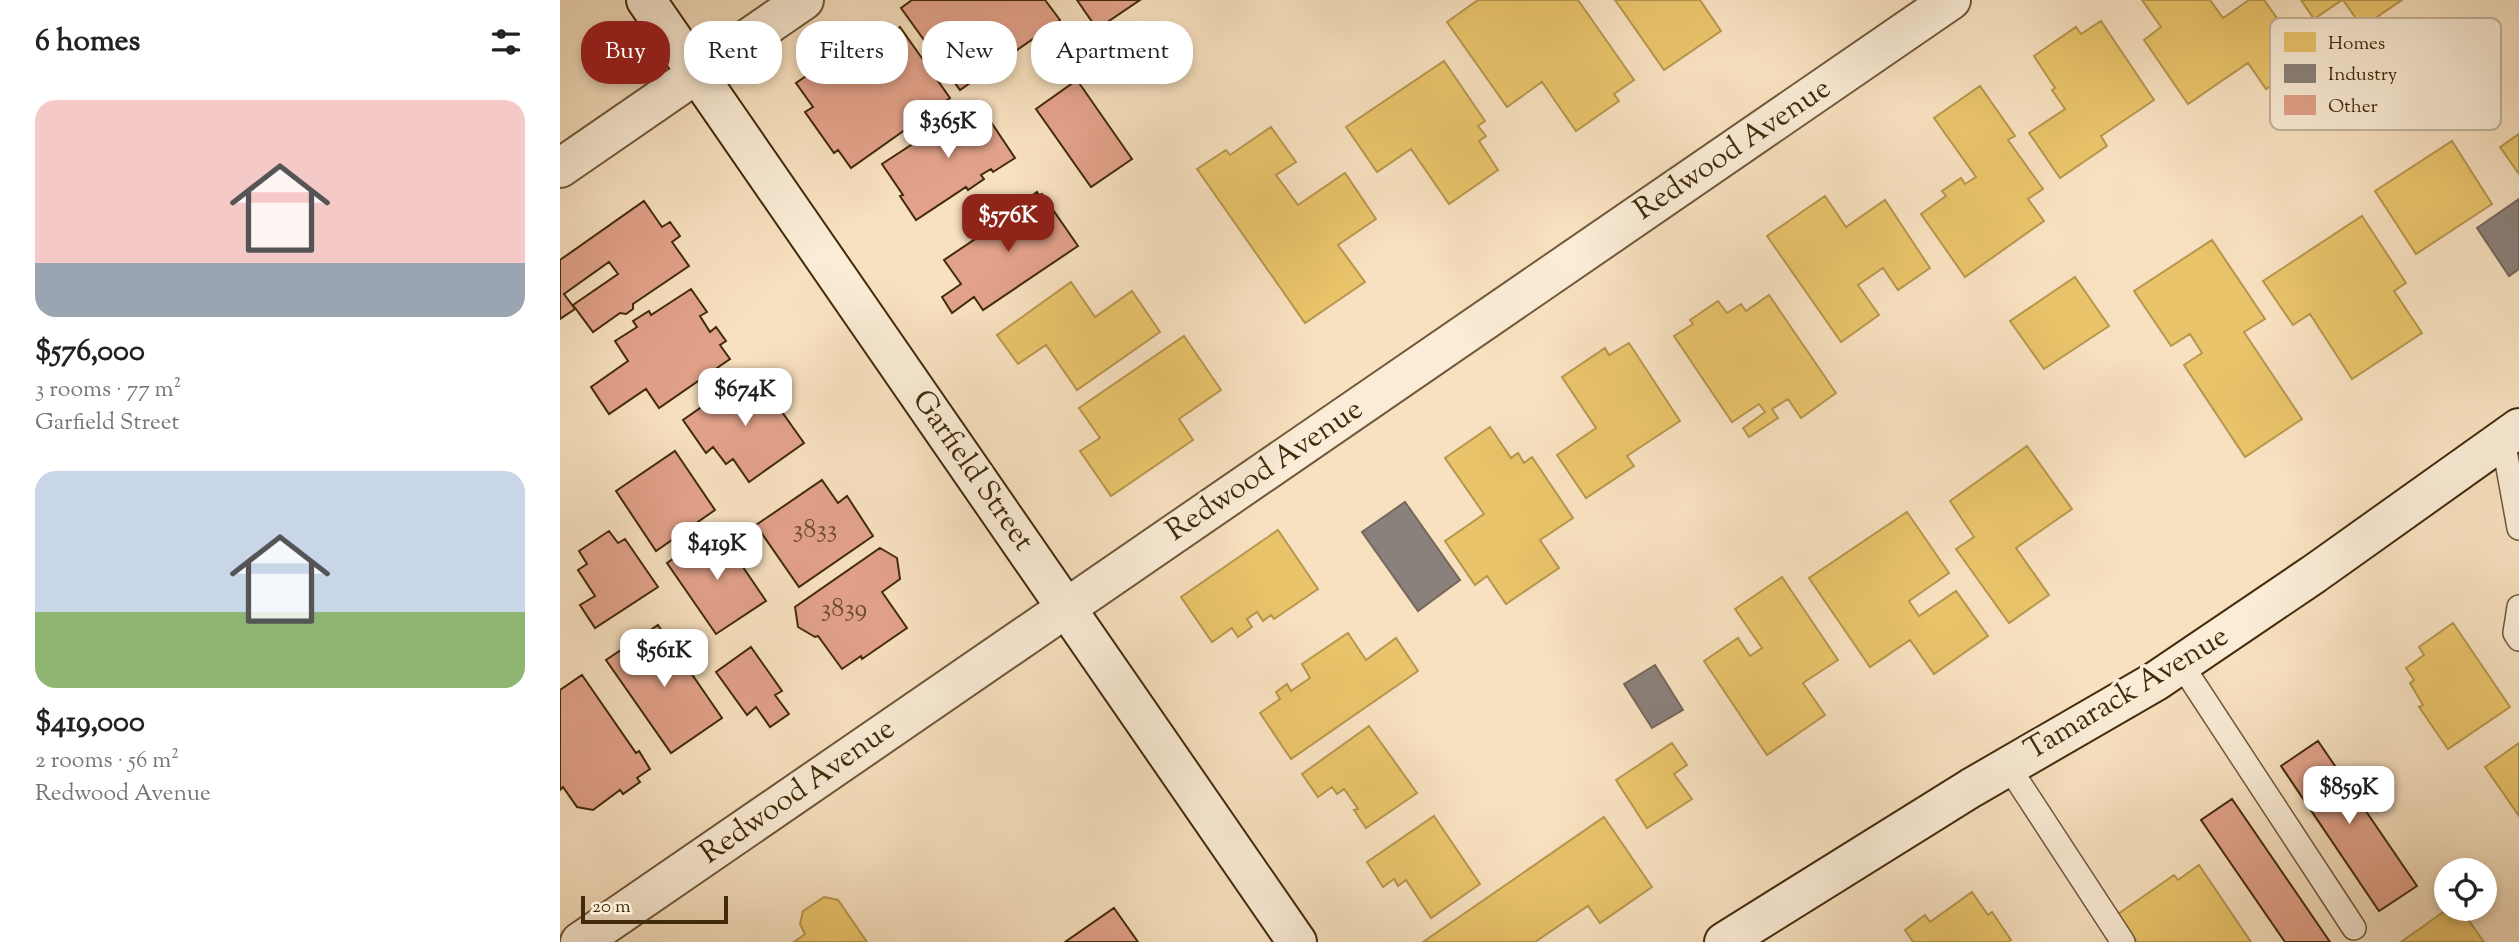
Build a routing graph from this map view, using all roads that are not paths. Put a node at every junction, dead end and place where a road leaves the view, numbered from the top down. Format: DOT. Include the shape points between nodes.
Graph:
graph roads {
  1 [pos="646,0"];
  2 [pos="804,0"];
  3 [pos="1951,0"];
  4 [pos="773,21"];
  5 [pos="684,54"];
  6 [pos="684,82"];
  7 [pos="705,84"];
  8 [pos="560,168"];
  9 [pos="2511,434"];
  10 [pos="2519,528"];
  11 [pos="1067,607"];
  12 [pos="2519,607"];
  13 [pos="2519,639"];
  14 [pos="2181,664"];
  15 [pos="2008,766"];
  16 [pos="2354,928"];
  17 [pos="580,942"];
  18 [pos="1297,942"];
  19 [pos="1724,942"];
  20 [pos="2123,942"];
  1 -- 5 [label="street, Garfield Street"];
  2 -- 4 [label="street"];
  3 -- 11 [label="street, Redwood Avenue"];
  6 -- 8 [label="street"];
  7 -- 11 [label="street, Garfield Street"];
  9 -- 10 [label="lane"];
  9 -- 14 [label="street, Tamarack Avenue"];
  11 -- 17 [label="street, Redwood Avenue"];
  11 -- 18 [label="street, Garfield Street"];
  12 -- 13 [label="lane" via="2515,633"];
  14 -- 15 [label="street, Tamarack Avenue"];
  14 -- 16 [label="lane"];
  15 -- 19 [label="street, Tamarack Avenue"];
  15 -- 20 [label="lane"];
}
